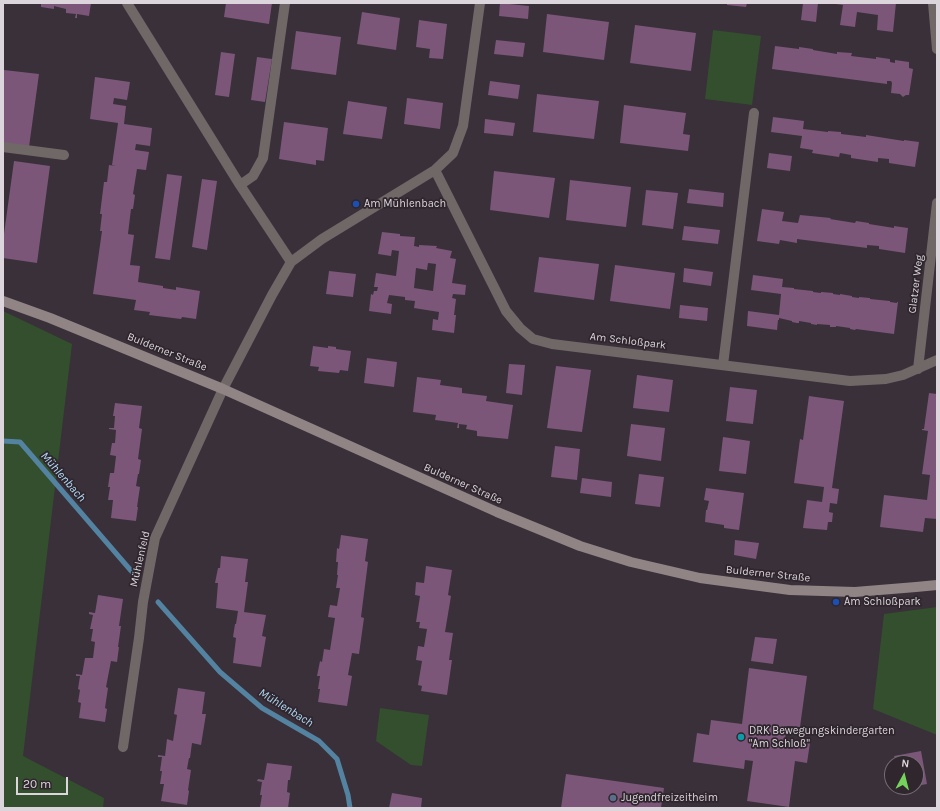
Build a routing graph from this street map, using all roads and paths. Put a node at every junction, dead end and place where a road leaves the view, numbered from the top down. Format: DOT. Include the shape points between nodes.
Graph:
graph roads {
  1 [pos="127,3"];
  2 [pos="285,3"];
  3 [pos="480,3"];
  4 [pos="933,3"];
  5 [pos="937,48"];
  6 [pos="754,113"];
  7 [pos="3,147"];
  8 [pos="64,155"];
  9 [pos="435,170"];
  10 [pos="240,185"];
  11 [pos="937,203"];
  12 [pos="291,262"];
  13 [pos="3,301"];
  14 [pos="937,360"];
  15 [pos="723,365"];
  16 [pos="918,369"];
  17 [pos="223,389"];
  18 [pos="937,585"];
  19 [pos="123,747"];
  1 -- 10 [label="street"];
  2 -- 10 [label="street" via="263,158 253,176"];
  3 -- 9 [label="street" via="463,126 453,153"];
  4 -- 5 [label="street"];
  6 -- 15 [label="street"];
  7 -- 8 [label="street"];
  9 -- 12 [label="street" via="322,239"];
  9 -- 15 [label="street, Am Schloßpark" via="506,311 520,328 533,338 552,344"];
  10 -- 12 [label="street"];
  11 -- 16 [label="street, Glatzer Weg"];
  12 -- 17 [label="street, Mühlenfeld"];
  13 -- 17 [label="street, Bulderner Straße"];
  14 -- 16 [label="street, Am Schloßpark"];
  15 -- 16 [label="street, Am Schloßpark" via="850,381 886,379"];
  17 -- 18 [label="street, Bulderner Straße" via="497,512 580,546 631,562 700,578 790,590 855,592"];
  17 -- 19 [label="street, Mühlenfeld" via="155,538 143,602"];
}
